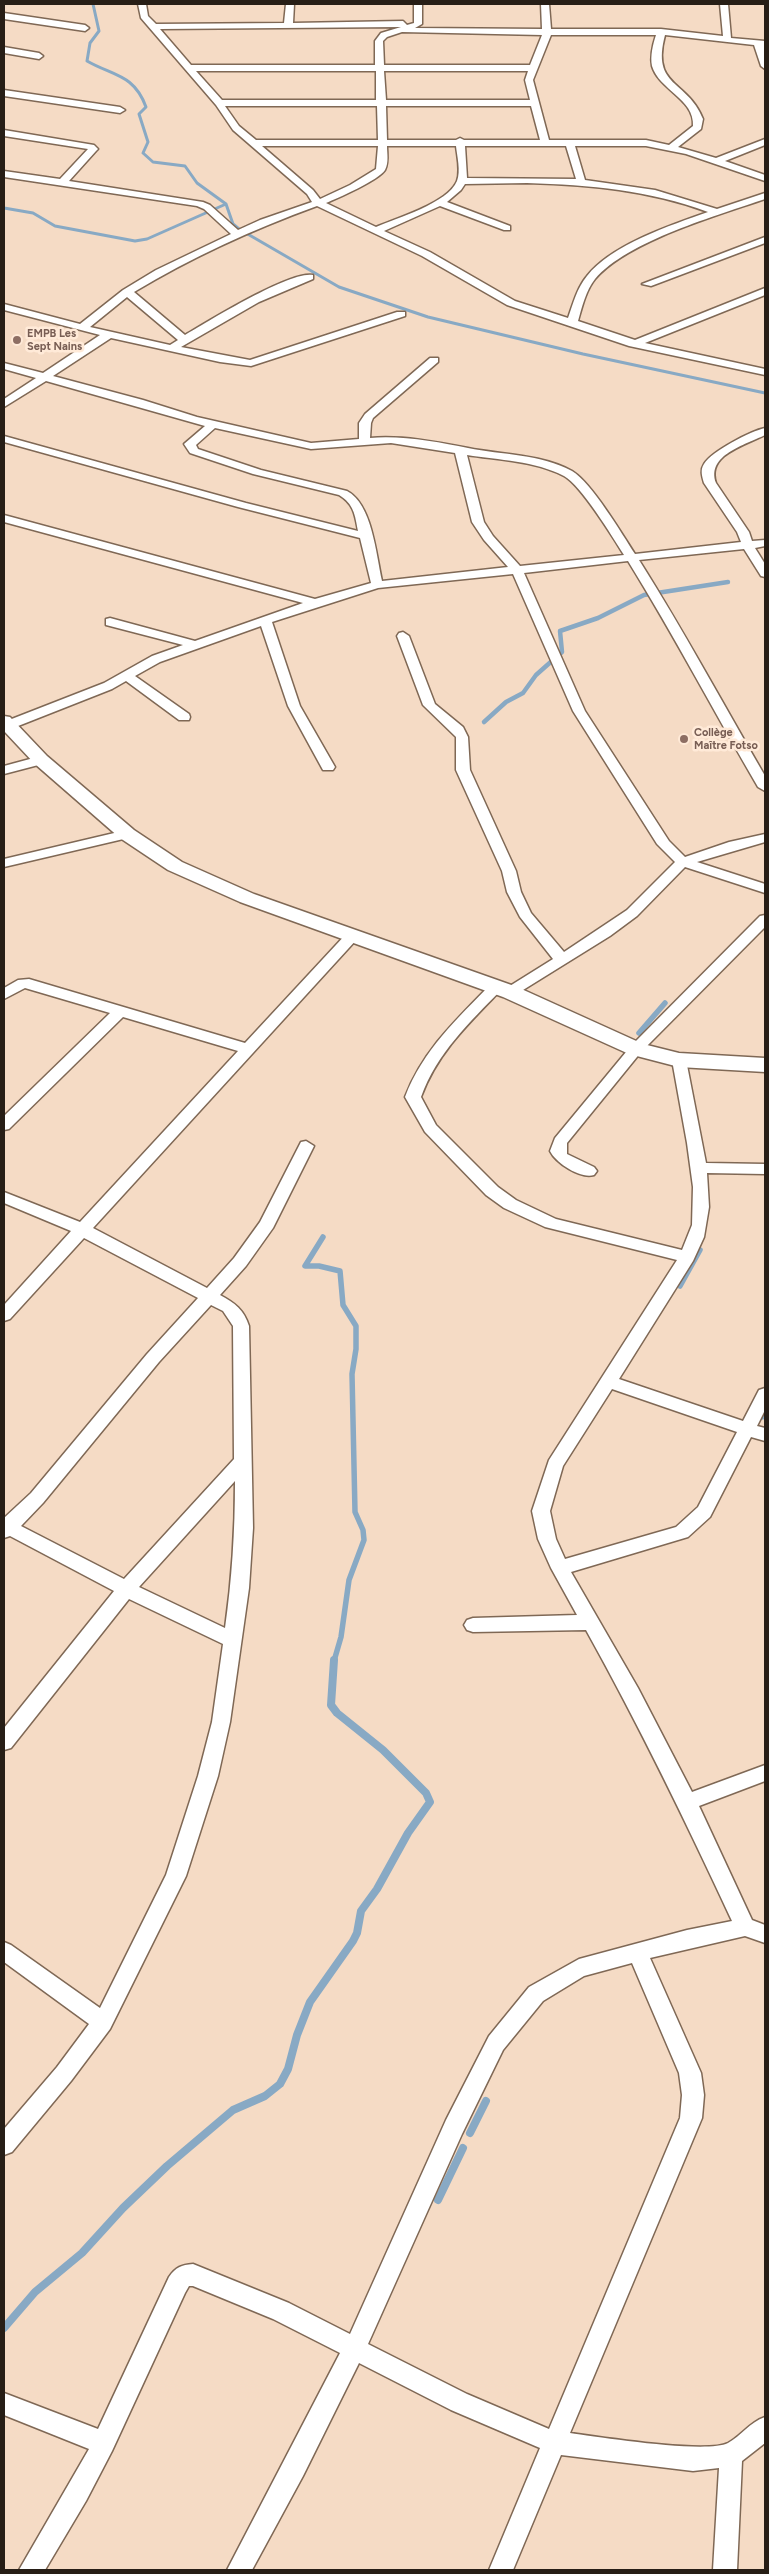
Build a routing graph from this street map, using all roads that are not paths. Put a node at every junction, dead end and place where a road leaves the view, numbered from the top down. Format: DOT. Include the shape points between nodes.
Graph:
graph roads {
  1 [pos="142,4"];
  2 [pos="290,4"];
  3 [pos="418,4"];
  4 [pos="545,4"];
  5 [pos="724,4"];
  6 [pos="4,16"];
  7 [pos="418,24"];
  8 [pos="288,25"];
  9 [pos="153,27"];
  10 [pos="86,28"];
  11 [pos="397,30"];
  12 [pos="661,32"];
  13 [pos="547,33"];
  14 [pos="726,38"];
  15 [pos="762,44"];
  16 [pos="4,50"];
  17 [pos="39,56"];
  18 [pos="765,66"];
  19 [pos="380,67"];
  20 [pos="188,68"];
  21 [pos="532,68"];
  22 [pos="4,93"];
  23 [pos="219,103"];
  24 [pos="533,103"];
  25 [pos="381,104"];
  26 [pos="120,110"];
  27 [pos="4,133"];
  28 [pos="382,142"];
  29 [pos="460,142"];
  30 [pos="545,142"];
  31 [pos="569,142"];
  32 [pos="765,142"];
  33 [pos="253,143"];
  34 [pos="672,147"];
  35 [pos="718,161"];
  36 [pos="4,174"];
  37 [pos="765,178"];
  38 [pos="462,181"];
  39 [pos="581,181"];
  40 [pos="62,183"];
  41 [pos="765,196"];
  42 [pos="439,202"];
  43 [pos="318,203"];
  44 [pos="717,212"];
  45 [pos="507,228"];
  46 [pos="377,230"];
  47 [pos="237,234"];
  48 [pos="765,240"];
  49 [pos="309,277"];
  50 [pos="647,284"];
  51 [pos="765,291"];
  52 [pos="127,292"];
  53 [pos="4,306"];
  54 [pos="401,314"];
  55 [pos="572,322"];
  56 [pos="82,328"];
  57 [pos="109,334"];
  58 [pos="185,340"];
  59 [pos="633,344"];
  60 [pos="172,348"];
  61 [pos="434,360"];
  62 [pos="765,372"];
  63 [pos="44,376"];
  64 [pos="10,378"];
  65 [pos="4,404"];
  66 [pos="212,425"];
  67 [pos="765,431"];
  68 [pos="4,439"];
  69 [pos="364,442"];
  70 [pos="460,449"];
  71 [pos="4,518"];
  72 [pos="365,536"];
  73 [pos="765,543"];
  74 [pos="748,545"];
  75 [pos="630,558"];
  76 [pos="517,570"];
  77 [pos="765,572"];
  78 [pos="377,585"];
  79 [pos="315,604"];
  80 [pos="266,621"];
  81 [pos="110,622"];
  82 [pos="403,636"];
  83 [pos="196,645"];
  84 [pos="128,677"];
  85 [pos="184,717"];
  86 [pos="6,723"];
  87 [pos="41,760"];
  88 [pos="328,767"];
  89 [pos="4,770"];
  90 [pos="765,787"];
  91 [pos="126,834"];
  92 [pos="765,838"];
  93 [pos="683,862"];
  94 [pos="4,863"];
  95 [pos="765,889"];
  96 [pos="765,919"];
  97 [pos="353,935"];
  98 [pos="562,960"];
  99 [pos="503,989"];
  100 [pos="4,994"];
  101 [pos="119,1012"];
  102 [pos="249,1049"];
  103 [pos="636,1049"];
  104 [pos="679,1060"];
  105 [pos="765,1065"];
  106 [pos="4,1125"];
  107 [pos="306,1146"];
  108 [pos="697,1168"];
  109 [pos="765,1169"];
  110 [pos="589,1171"];
  111 [pos="4,1198"];
  112 [pos="83,1230"];
  113 [pos="687,1257"];
  114 [pos="208,1296"];
  115 [pos="4,1315"];
  116 [pos="607,1381"];
  117 [pos="765,1394"];
  118 [pos="746,1429"];
  119 [pos="765,1435"];
  120 [pos="241,1463"];
  121 [pos="5,1528"];
  122 [pos="560,1568"];
  123 [pos="126,1589"];
  124 [pos="591,1622"];
  125 [pos="473,1625"];
  126 [pos="232,1640"];
  127 [pos="4,1742"];
  128 [pos="765,1773"];
  129 [pos="687,1802"];
  130 [pos="755,1931"];
  131 [pos="4,1951"];
  132 [pos="638,1953"];
  133 [pos="102,2022"];
  134 [pos="4,2145"];
  135 [pos="354,2350"];
  136 [pos="4,2404"];
  137 [pos="765,2428"];
  138 [pos="104,2443"];
  139 [pos="555,2443"];
  140 [pos="731,2455"];
  141 [pos="31,2570"];
  142 [pos="239,2570"];
  143 [pos="501,2570"];
  144 [pos="725,2570"];
  1 -- 9 [label="street" via="144,16"];
  2 -- 8 [label="street"];
  3 -- 7 [label="street"];
  4 -- 13 [label="street"];
  5 -- 14 [label="street"];
  6 -- 10 [label="street"];
  7 -- 8 [label="street"];
  7 -- 11 [label="street"];
  8 -- 9 [label="street"];
  9 -- 20 [label="street"];
  11 -- 13 [label="street"];
  11 -- 19 [label="street" via="384,35 379,41"];
  12 -- 13 [label="street"];
  12 -- 14 [label="street"];
  12 -- 34 [label="street" via="657,70 684,97 699,122"];
  13 -- 21 [label="street"];
  14 -- 15 [label="street"];
  15 -- 18 [label="street"];
  16 -- 17 [label="street"];
  19 -- 20 [label="street"];
  19 -- 21 [label="street"];
  19 -- 25 [label="street"];
  20 -- 23 [label="street"];
  21 -- 24 [label="street" via="529,80"];
  22 -- 26 [label="street"];
  23 -- 25 [label="street"];
  23 -- 33 [label="street" via="236,128"];
  24 -- 25 [label="street"];
  24 -- 30 [label="street"];
  25 -- 28 [label="street"];
  27 -- 40 [label="street" via="91,147 93,149"];
  28 -- 29 [label="street"];
  28 -- 33 [label="street"];
  28 -- 43 [label="street" via="380,170"];
  29 -- 30 [label="street"];
  29 -- 38 [label="street"];
  30 -- 31 [label="street"];
  31 -- 34 [label="street" via="646,143"];
  31 -- 39 [label="street"];
  32 -- 35 [label="street"];
  33 -- 43 [label="street" via="310,192"];
  34 -- 35 [label="street"];
  35 -- 37 [label="street"];
  36 -- 40 [label="street"];
  38 -- 39 [label="street"];
  38 -- 42 [label="street" via="454,192"];
  39 -- 44 [label="street" via="668,194"];
  40 -- 47 [label="street" via="200,204"];
  41 -- 44 [label="street"];
  42 -- 45 [label="street"];
  42 -- 46 [label="street"];
  43 -- 46 [label="street"];
  43 -- 47 [label="street"];
  44 -- 55 [label="street" via="649,240 612,260 584,288"];
  46 -- 55 [label="street" via="511,303"];
  47 -- 52 [label="street"];
  48 -- 50 [label="street"];
  49 -- 58 [label="street" via="277,288 229,312"];
  51 -- 59 [label="street"];
  52 -- 56 [label="street"];
  52 -- 58 [label="street"];
  53 -- 56 [label="street"];
  54 -- 60 [label="street" via="259,362 243,363"];
  55 -- 59 [label="street"];
  56 -- 57 [label="street"];
  57 -- 60 [label="street"];
  57 -- 63 [label="street"];
  58 -- 60 [label="street"];
  59 -- 62 [label="street"];
  61 -- 69 [label="street" via="369,416 365,423"];
  63 -- 64 [label="street"];
  63 -- 64 [label="street"];
  63 -- 66 [label="street"];
  64 -- 65 [label="street"];
  66 -- 69 [label="street" via="328,448"];
  66 -- 72 [label="street" via="190,444 194,451 257,472 343,493 352,498 359,509"];
  67 -- 74 [label="street" via="718,454 709,465 707,474"];
  68 -- 72 [label="street"];
  69 -- 70 [label="street" via="391,440"];
  70 -- 75 [label="street" via="531,461 569,474 584,490"];
  70 -- 76 [label="street" via="478,522"];
  71 -- 79 [label="street"];
  72 -- 78 [label="street"];
  73 -- 74 [label="street"];
  74 -- 75 [label="street"];
  74 -- 77 [label="street"];
  75 -- 76 [label="street"];
  75 -- 90 [label="street" via="671,620"];
  76 -- 78 [label="street"];
  76 -- 93 [label="street" via="579,711 664,844"];
  78 -- 79 [label="street"];
  79 -- 80 [label="street"];
  80 -- 83 [label="street"];
  80 -- 88 [label="street" via="294,706"];
  81 -- 83 [label="street"];
  82 -- 98 [label="street" via="429,705 462,737 463,770 509,870 514,892 525,914"];
  83 -- 84 [label="street" via="156,659"];
  84 -- 85 [label="street"];
  84 -- 86 [label="street"];
  86 -- 87 [label="main road"];
  87 -- 89 [label="street"];
  87 -- 91 [label="main road"];
  91 -- 94 [label="street"];
  91 -- 97 [label="main road" via="175,866 248,898"];
  92 -- 93 [label="street"];
  93 -- 95 [label="street"];
  93 -- 98 [label="street" via="632,913"];
  96 -- 103 [label="street"];
  97 -- 99 [label="main road"];
  97 -- 102 [label="street"];
  98 -- 99 [label="street"];
  99 -- 103 [label="main road"];
  99 -- 113 [label="street" via="431,1056 419,1077 413,1097 430,1128 492,1191 510,1204 551,1223"];
  100 -- 101 [label="street" via="22,983 29,984"];
  101 -- 102 [label="street"];
  101 -- 106 [label="street"];
  102 -- 112 [label="street"];
  103 -- 104 [label="main road"];
  103 -- 110 [label="street" via="560,1142 558,1151 561,1157"];
  104 -- 105 [label="main road"];
  104 -- 108 [label="street"];
  107 -- 114 [label="street" via="267,1224 240,1262"];
  108 -- 109 [label="street"];
  108 -- 113 [label="street" via="700,1226"];
  111 -- 112 [label="street"];
  112 -- 114 [label="street"];
  112 -- 115 [label="street"];
  113 -- 116 [label="street"];
  114 -- 120 [label="street" via="238,1316 241,1326"];
  114 -- 121 [label="street" via="73,1457"];
  116 -- 118 [label="street"];
  116 -- 122 [label="street" via="556,1465 541,1511 547,1539"];
  117 -- 118 [label="street"];
  118 -- 119 [label="street"];
  118 -- 122 [label="street" via="704,1512 682,1532"];
  120 -- 123 [label="street"];
  120 -- 126 [label="street" via="243,1538"];
  121 -- 123 [label="street"];
  122 -- 124 [label="street"];
  123 -- 126 [label="street"];
  123 -- 127 [label="street"];
  124 -- 125 [label="street"];
  124 -- 129 [label="street"];
  126 -- 133 [label="street" via="217,1740 176,1876"];
  128 -- 129 [label="street"];
  129 -- 130 [label="street"];
  130 -- 132 [label="street" via="686,1939"];
  131 -- 133 [label="street"];
  132 -- 135 [label="street" via="580,1968 536,1994 496,2043 450,2136"];
  132 -- 139 [label="street" via="690,2073 693,2095 691,2118"];
  133 -- 134 [label="street" via="64,2074"];
  135 -- 138 [label="street" via="235,2291 193,2274 184,2276 176,2285"];
  135 -- 139 [label="street" via="459,2402"];
  135 -- 142 [label="street"];
  136 -- 138 [label="street"];
  137 -- 140 [label="street"];
  138 -- 141 [label="street"];
  139 -- 140 [label="street" via="693,2459"];
  139 -- 143 [label="street"];
  140 -- 144 [label="street"];
}
